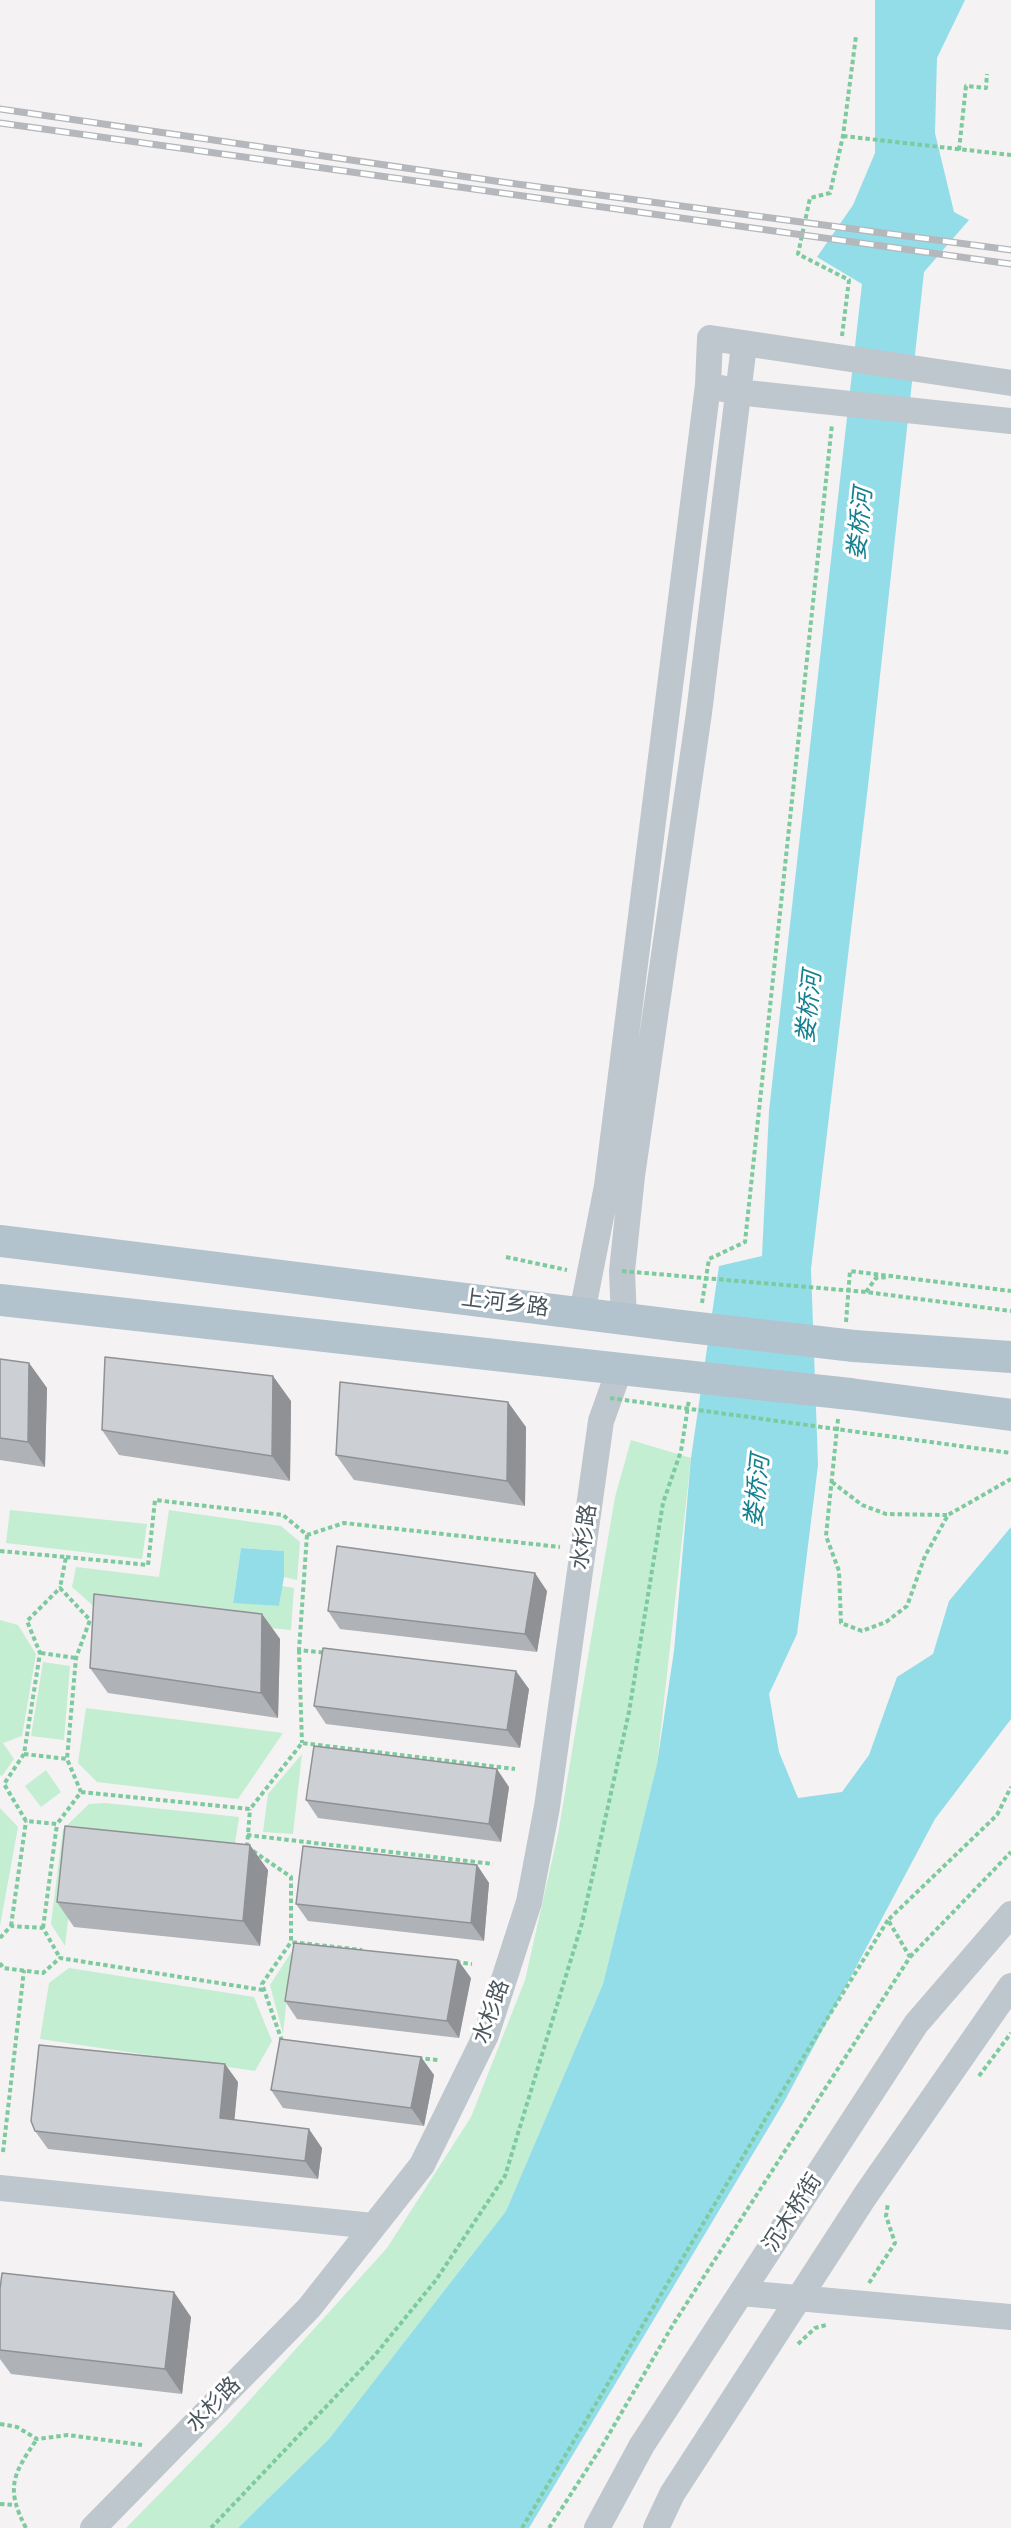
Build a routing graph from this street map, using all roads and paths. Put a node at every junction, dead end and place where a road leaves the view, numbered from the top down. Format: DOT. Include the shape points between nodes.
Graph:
graph roads {
  1 [pos="987,74"];
  2 [pos="843,136"];
  3 [pos="960,150"];
  4 [pos="1011,155"];
  5 [pos="744,345"];
  6 [pos="1011,383"];
  7 [pos="708,385"];
  8 [pos="737,392"];
  9 [pos="1011,421"];
  10 [pos="0,1241"];
  11 [pos="506,1257"];
  12 [pos="622,1271"];
  13 [pos="588,1274"];
  14 [pos="898,1276"];
  15 [pos="1011,1291"];
  16 [pos="866,1292"];
  17 [pos="0,1300"];
  18 [pos="1011,1311"];
  19 [pos="582,1313"];
  20 [pos="624,1319"];
  21 [pos="850,1338"];
  22 [pos="1011,1358"];
  23 [pos="620,1368"];
  24 [pos="610,1398"];
  25 [pos="844,1403"];
  26 [pos="1011,1415"];
  27 [pos="1011,1453"];
  28 [pos="1011,1479"];
  29 [pos="832,1482"];
  30 [pos="948,1515"];
  31 [pos="307,1535"];
  32 [pos="583,1550"];
  33 [pos="0,1551"];
  34 [pos="66,1557"];
  35 [pos="60,1588"];
  36 [pos="299,1650"];
  37 [pos="40,1653"];
  38 [pos="335,1654"];
  39 [pos="76,1658"];
  40 [pos="302,1743"];
  41 [pos="24,1754"];
  42 [pos="67,1759"];
  43 [pos="515,1769"];
  44 [pos="2,1784"];
  45 [pos="1011,1787"];
  46 [pos="81,1792"];
  47 [pos="250,1809"];
  48 [pos="26,1821"];
  49 [pos="57,1824"];
  50 [pos="247,1835"];
  51 [pos="1011,1852"];
  52 [pos="493,1864"];
  53 [pos="1011,1914"];
  54 [pos="888,1920"];
  55 [pos="11,1926"];
  56 [pos="43,1928"];
  57 [pos="0,1938"];
  58 [pos="291,1942"];
  59 [pos="371,1951"];
  60 [pos="910,1957"];
  61 [pos="60,1958"];
  62 [pos="450,1961"];
  63 [pos="0,1963"];
  64 [pos="472,1964"];
  65 [pos="24,1970"];
  66 [pos="1011,1986"];
  67 [pos="263,1990"];
  68 [pos="291,2042"];
  69 [pos="416,2057"];
  70 [pos="438,2060"];
  71 [pos="3,2152"];
  72 [pos="0,2188"];
  73 [pos="373,2226"];
  74 [pos="741,2293"];
  75 [pos="800,2297"];
  76 [pos="1011,2318"];
  77 [pos="0,2424"];
  78 [pos="37,2439"];
  79 [pos="171,2449"];
  80 [pos="0,2504"];
  81 [pos="14,2505"];
  82 [pos="26,2528"];
  83 [pos="93,2528"];
  84 [pos="522,2528"];
  85 [pos="549,2528"];
  86 [pos="597,2528"];
  87 [pos="656,2528"];
  1 -- 3 [label="path" via="986,88 966,86"];
  2 -- 3 [label="path"];
  3 -- 4 [label="path"];
  5 -- 6 [label="street"];
  5 -- 7 [label="street" via="710,338"];
  5 -- 8 [label="street"];
  7 -- 8 [label="street"];
  7 -- 13 [label="street" via="607,1186"];
  8 -- 9 [label="street"];
  8 -- 12 [label="street" via="699,713 632,1176"];
  10 -- 19 [label="main road, 上河乡路"];
  11 -- 13 [label="path"];
  12 -- 13 [label="path"];
  12 -- 16 [label="path, bridge"];
  12 -- 20 [label="street"];
  13 -- 19 [label="street"];
  14 -- 15 [label="path"];
  14 -- 16 [label="path" via="876,1278"];
  14 -- 21 [label="path" via="850,1271"];
  16 -- 18 [label="path, bridge"];
  17 -- 23 [label="main road"];
  19 -- 20 [label="main road, 上河乡路"];
  20 -- 21 [label="main road, 上河乡路, bridge"];
  21 -- 22 [label="main road, 上河乡路"];
  23 -- 24 [label="street, 水杉路"];
  23 -- 25 [label="main road, bridge"];
  24 -- 27 [label="path, bridge"];
  24 -- 32 [label="street, 水杉路" via="601,1422"];
  25 -- 26 [label="main road"];
  25 -- 29 [label="path"];
  28 -- 30 [label="path"];
  29 -- 30 [label="path" via="862,1505 886,1514"];
  29 -- 30 [label="path" via="826,1536 839,1571 841,1623 862,1631 885,1622 907,1606 925,1556"];
  31 -- 32 [label="path" via="344,1523"];
  31 -- 34 [label="path" via="283,1515 155,1500 148,1565"];
  31 -- 36 [label="path"];
  32 -- 73 [label="street, 水杉路" via="547,1807 529,1902 486,2036 422,2165"];
  33 -- 34 [label="path"];
  34 -- 35 [label="path"];
  35 -- 37 [label="path" via="27,1621"];
  35 -- 39 [label="path" via="90,1620"];
  36 -- 38 [label="path"];
  36 -- 40 [label="path"];
  37 -- 39 [label="path"];
  37 -- 41 [label="path"];
  39 -- 42 [label="path"];
  40 -- 43 [label="path"];
  40 -- 47 [label="path"];
  41 -- 42 [label="path"];
  41 -- 44 [label="path"];
  42 -- 46 [label="path"];
  44 -- 48 [label="path"];
  45 -- 54 [label="path" via="997,1815"];
  46 -- 47 [label="path"];
  46 -- 49 [label="path"];
  47 -- 50 [label="path"];
  48 -- 49 [label="path"];
  48 -- 55 [label="path"];
  49 -- 56 [label="path"];
  50 -- 52 [label="path"];
  50 -- 58 [label="path" via="246,1845 291,1877"];
  51 -- 60 [label="path"];
  53 -- 74 [label="street, 沉木桥街" via="916,2024"];
  54 -- 60 [label="path"];
  54 -- 84 [label="path"];
  55 -- 56 [label="path"];
  55 -- 57 [label="path"];
  56 -- 61 [label="path"];
  58 -- 59 [label="path"];
  58 -- 67 [label="path" via="262,1984"];
  60 -- 85 [label="path" via="674,2323"];
  61 -- 65 [label="path" via="43,1973"];
  61 -- 67 [label="path"];
  62 -- 64 [label="path"];
  63 -- 65 [label="path" via="3,1968"];
  65 -- 71 [label="path"];
  66 -- 75 [label="street"];
  67 -- 68 [label="path" via="280,2040"];
  69 -- 70 [label="path"];
  72 -- 73 [label="street"];
  73 -- 79 [label="street, 水杉路" via="309,2308"];
  74 -- 75 [label="street"];
  74 -- 86 [label="street, 沉木桥街" via="642,2445"];
  75 -- 76 [label="street"];
  75 -- 87 [label="street" via="672,2494"];
  77 -- 78 [label="path" via="17,2427"];
  78 -- 79 [label="path" via="68,2435"];
  78 -- 81 [label="path" via="16,2470"];
  79 -- 83 [label="street, 水杉路"];
  80 -- 81 [label="path"];
  81 -- 82 [label="path"];
}
